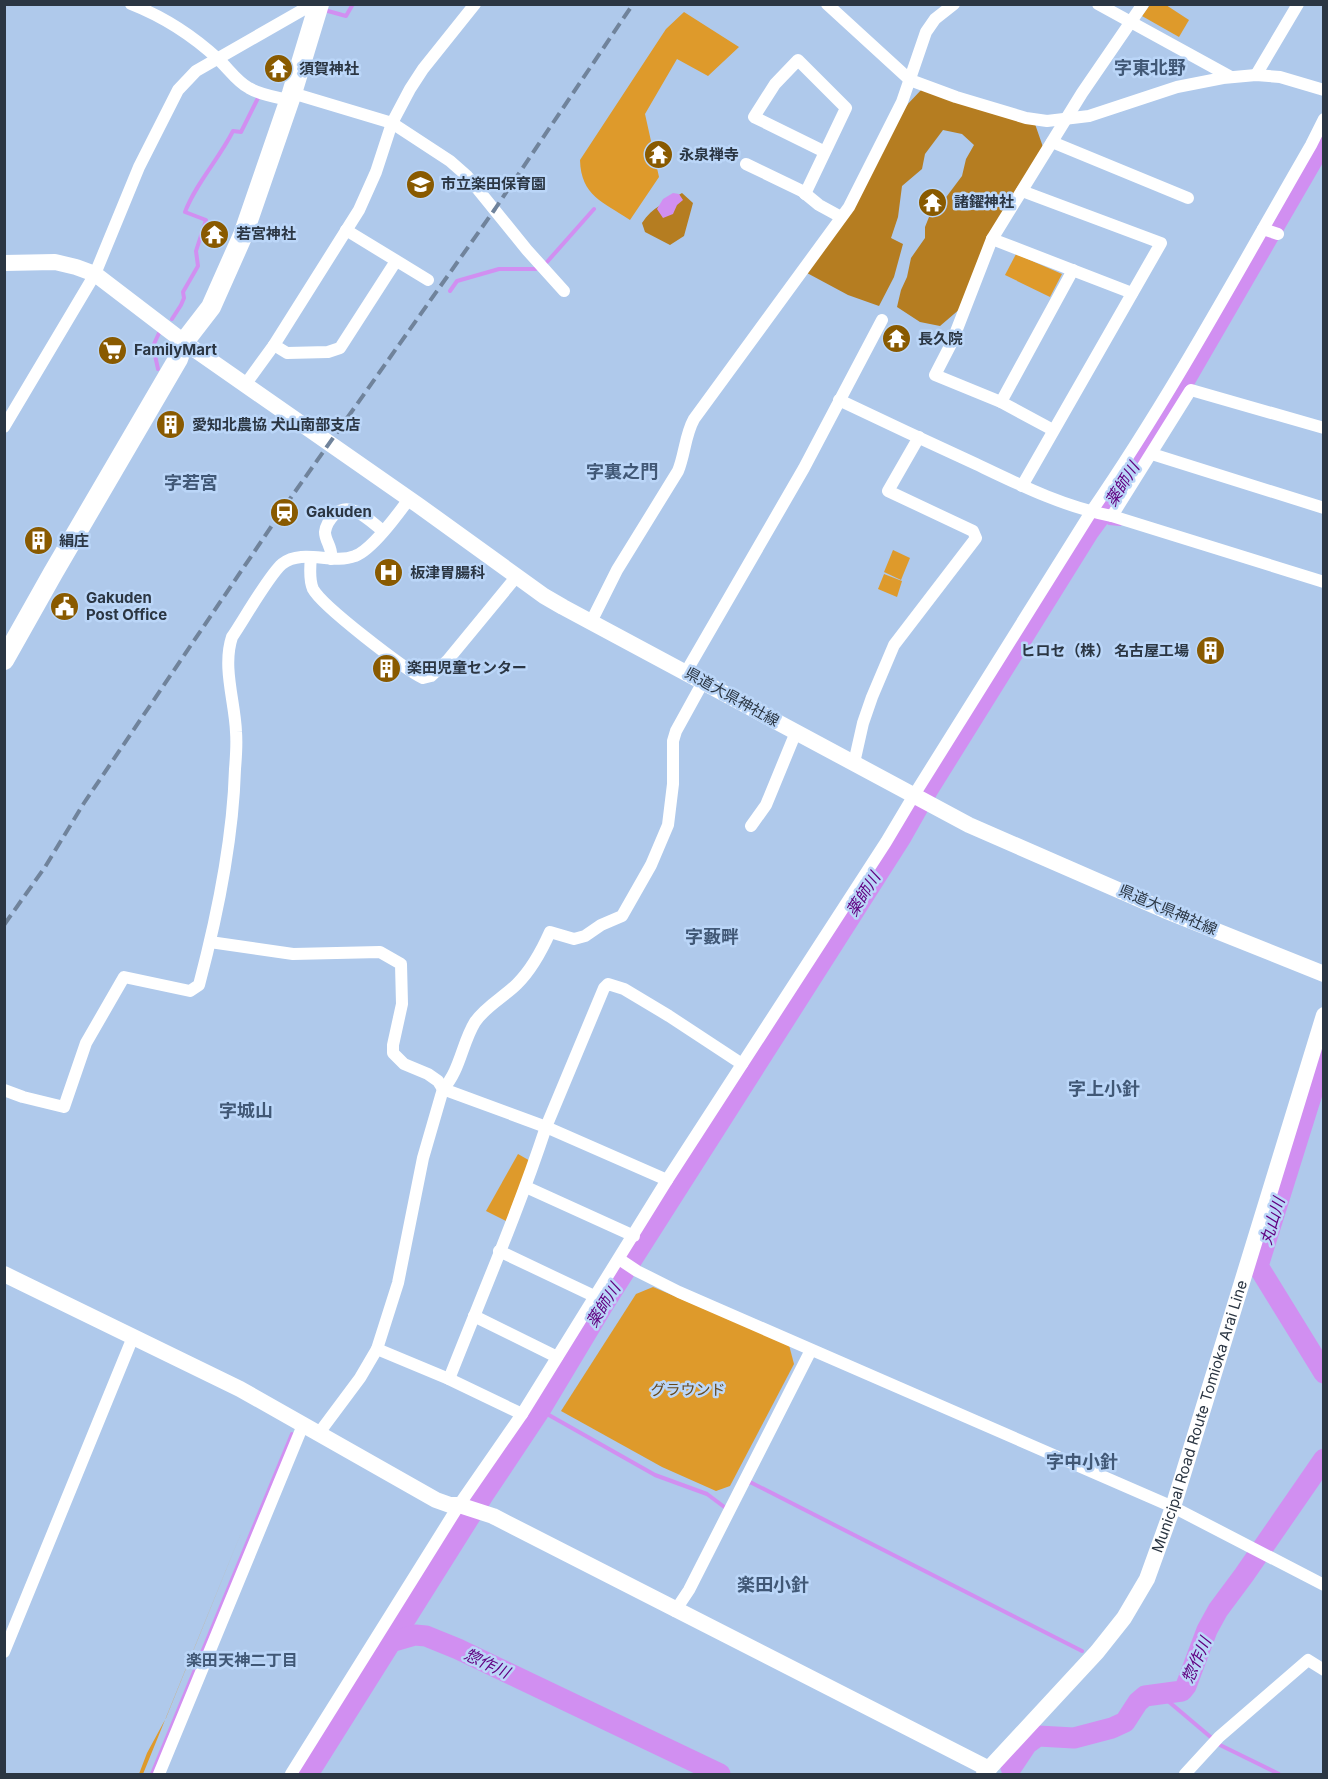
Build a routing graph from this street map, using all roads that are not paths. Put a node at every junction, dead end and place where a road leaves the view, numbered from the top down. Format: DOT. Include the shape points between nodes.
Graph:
graph roads {
  1 [pos="131,4"];
  2 [pos="313,4"];
  3 [pos="319,4"];
  4 [pos="475,4"];
  5 [pos="827,4"];
  6 [pos="954,4"];
  7 [pos="1098,4"];
  8 [pos="1143,4"];
  9 [pos="1298,4"];
  10 [pos="1130,23"];
  11 [pos="217,58"];
  12 [pos="1256,75"];
  13 [pos="1231,77"];
  14 [pos="910,80"];
  15 [pos="1323,90"];
  16 [pos="291,97"];
  17 [pos="1323,119"];
  18 [pos="1066,120"];
  19 [pos="392,123"];
  20 [pos="1052,142"];
  21 [pos="825,152"];
  22 [pos="746,164"];
  23 [pos="1022,191"];
  24 [pos="805,194"];
  25 [pos="1188,198"];
  26 [pos="842,217"];
  27 [pos="1263,229"];
  28 [pos="346,230"];
  29 [pos="1278,234"];
  30 [pos="992,239"];
  31 [pos="396,261"];
  32 [pos="4,263"];
  33 [pos="1073,270"];
  34 [pos="95,274"];
  35 [pos="428,280"];
  36 [pos="564,291"];
  37 [pos="1132,293"];
  38 [pos="882,320"];
  39 [pos="184,342"];
  40 [pos="274,345"];
  41 [pos="245,385"];
  42 [pos="839,400"];
  43 [pos="1001,402"];
  44 [pos="4,427"];
  45 [pos="1323,428"];
  46 [pos="1053,430"];
  47 [pos="919,437"];
  48 [pos="1152,454"];
  49 [pos="1022,486"];
  50 [pos="409,499"];
  51 [pos="1323,508"];
  52 [pos="1091,512"];
  53 [pos="1112,516"];
  54 [pos="383,531"];
  55 [pos="311,557"];
  56 [pos="331,559"];
  57 [pos="517,576"];
  58 [pos="1323,582"];
  59 [pos="591,621"];
  60 [pos="4,660"];
  61 [pos="686,672"];
  62 [pos="702,682"];
  63 [pos="796,732"];
  64 [pos="854,763"];
  65 [pos="914,795"];
  66 [pos="751,826"];
  67 [pos="210,942"];
  68 [pos="1323,974"];
  69 [pos="1323,1015"];
  70 [pos="742,1064"];
  71 [pos="443,1089"];
  72 [pos="4,1090"];
  73 [pos="546,1127"];
  74 [pos="668,1180"];
  75 [pos="526,1187"];
  76 [pos="634,1236"];
  77 [pos="499,1251"];
  78 [pos="621,1261"];
  79 [pos="4,1274"];
  80 [pos="594,1296"];
  81 [pos="474,1316"];
  82 [pos="133,1336"];
  83 [pos="377,1349"];
  84 [pos="811,1350"];
  85 [pos="557,1357"];
  86 [pos="449,1379"];
  87 [pos="522,1414"];
  88 [pos="303,1425"];
  89 [pos="319,1433"];
  90 [pos="459,1505"];
  91 [pos="1173,1507"];
  92 [pos="1323,1585"];
  93 [pos="675,1611"];
  94 [pos="4,1652"];
  95 [pos="1323,1670"];
  96 [pos="991,1773"];
  97 [pos="159,1774"];
  98 [pos="291,1774"];
  99 [pos="1185,1774"];
  1 -- 11 [label="street" via="186,32"];
  2 -- 11 [label="street"];
  3 -- 16 [label="main road"];
  4 -- 19 [label="street" via="423,69"];
  5 -- 14 [label="street"];
  6 -- 14 [label="street" via="926,32"];
  7 -- 10 [label="street"];
  8 -- 10 [label="street"];
  9 -- 12 [label="street"];
  10 -- 13 [label="street"];
  10 -- 18 [label="street"];
  11 -- 16 [label="street" via="250,89"];
  11 -- 34 [label="street" via="196,71 178,90 140,166"];
  12 -- 13 [label="street"];
  12 -- 15 [label="street" via="1280,77"];
  13 -- 18 [label="street" via="1177,87"];
  14 -- 18 [label="street" via="1026,118"];
  14 -- 26 [label="street"];
  16 -- 19 [label="street"];
  16 -- 39 [label="main road" via="243,235 211,307"];
  17 -- 27 [label="street"];
  18 -- 20 [label="street"];
  19 -- 28 [label="street" via="376,172"];
  19 -- 36 [label="street" via="450,160 467,176"];
  20 -- 23 [label="street"];
  20 -- 25 [label="street"];
  21 -- 21 [label="street" via="846,108 798,60 775,84 754,117"];
  21 -- 24 [label="street"];
  22 -- 24 [label="street"];
  23 -- 30 [label="street"];
  23 -- 37 [label="street" via="1161,243"];
  24 -- 26 [label="street"];
  26 -- 59 [label="street" via="694,419 678,471 616,570"];
  27 -- 29 [label="street"];
  27 -- 52 [label="street" via="1169,390"];
  28 -- 31 [label="street"];
  28 -- 40 [label="street"];
  30 -- 33 [label="street"];
  30 -- 43 [label="street" via="935,375"];
  31 -- 35 [label="street"];
  31 -- 40 [label="street" via="340,348 287,353"];
  32 -- 34 [label="street, 県道大県神社線" via="55,262"];
  33 -- 37 [label="street"];
  33 -- 43 [label="street"];
  34 -- 39 [label="street, 県道大県神社線"];
  34 -- 44 [label="street"];
  37 -- 46 [label="street"];
  38 -- 42 [label="street"];
  39 -- 41 [label="street, 県道大県神社線"];
  39 -- 60 [label="main road" via="178,359"];
  40 -- 41 [label="street"];
  41 -- 50 [label="street, 県道大県神社線"];
  42 -- 47 [label="street"];
  42 -- 61 [label="street"];
  43 -- 46 [label="street"];
  45 -- 48 [label="street" via="1191,390"];
  46 -- 49 [label="street"];
  47 -- 49 [label="street"];
  47 -- 64 [label="street" via="888,491 973,531 976,538 894,645 862,723"];
  48 -- 51 [label="street"];
  48 -- 53 [label="street"];
  49 -- 52 [label="street"];
  50 -- 54 [label="street"];
  50 -- 57 [label="street, 県道大県神社線"];
  52 -- 53 [label="street"];
  52 -- 65 [label="street"];
  53 -- 58 [label="street"];
  54 -- 56 [label="street" via="361,554"];
  54 -- 56 [label="street" via="355,511 344,509 336,513 325,531 332,548"];
  55 -- 56 [label="street"];
  55 -- 57 [label="street" via="312,588 326,604 423,678 447,661"];
  55 -- 67 [label="street" via="282,564 229,646 237,732 235,772 231,823"];
  57 -- 59 [label="street, 県道大県神社線" via="544,596"];
  59 -- 61 [label="street, 県道大県神社線"];
  61 -- 62 [label="street, 県道大県神社線"];
  62 -- 63 [label="street, 県道大県神社線"];
  62 -- 71 [label="street" via="676,730 668,825 622,916 574,939 550,932 517,984 476,1020 451,1081"];
  63 -- 64 [label="street, 県道大県神社線"];
  63 -- 66 [label="street" via="766,805"];
  64 -- 65 [label="street, 県道大県神社線"];
  65 -- 68 [label="street, 県道大県神社線" via="969,825"];
  65 -- 70 [label="street"];
  67 -- 71 [label="street" via="293,954 380,951 401,964 402,1004 393,1053 404,1064 438,1081"];
  67 -- 72 [label="street" via="199,985 190,991 124,977 86,1043 64,1107"];
  69 -- 91 [label="street, Municipal Road Route Tomioka Arai Line"];
  70 -- 73 [label="street" via="624,989 608,984"];
  70 -- 74 [label="street"];
  71 -- 73 [label="street"];
  71 -- 83 [label="street" via="423,1158 398,1283"];
  73 -- 74 [label="street"];
  73 -- 75 [label="street"];
  74 -- 76 [label="street"];
  75 -- 76 [label="street"];
  75 -- 77 [label="street"];
  76 -- 78 [label="street"];
  77 -- 80 [label="street"];
  77 -- 81 [label="street"];
  78 -- 80 [label="street"];
  78 -- 84 [label="street" via="679,1292"];
  79 -- 82 [label="street"];
  80 -- 85 [label="street"];
  81 -- 85 [label="street"];
  81 -- 86 [label="street"];
  82 -- 88 [label="street"];
  82 -- 94 [label="street"];
  83 -- 86 [label="street"];
  83 -- 89 [label="street"];
  84 -- 91 [label="street"];
  84 -- 93 [label="street"];
  85 -- 87 [label="street"];
  86 -- 87 [label="street"];
  87 -- 90 [label="street"];
  88 -- 89 [label="street"];
  88 -- 97 [label="street"];
  89 -- 90 [label="street" via="436,1500"];
  90 -- 93 [label="street" via="492,1516"];
  90 -- 98 [label="street"];
  91 -- 92 [label="street"];
  91 -- 96 [label="street, Municipal Road Route Tomioka Arai Line" via="1147,1579 1124,1618"];
  93 -- 96 [label="street"];
  95 -- 99 [label="street" via="1308,1660 1216,1740"];
}
